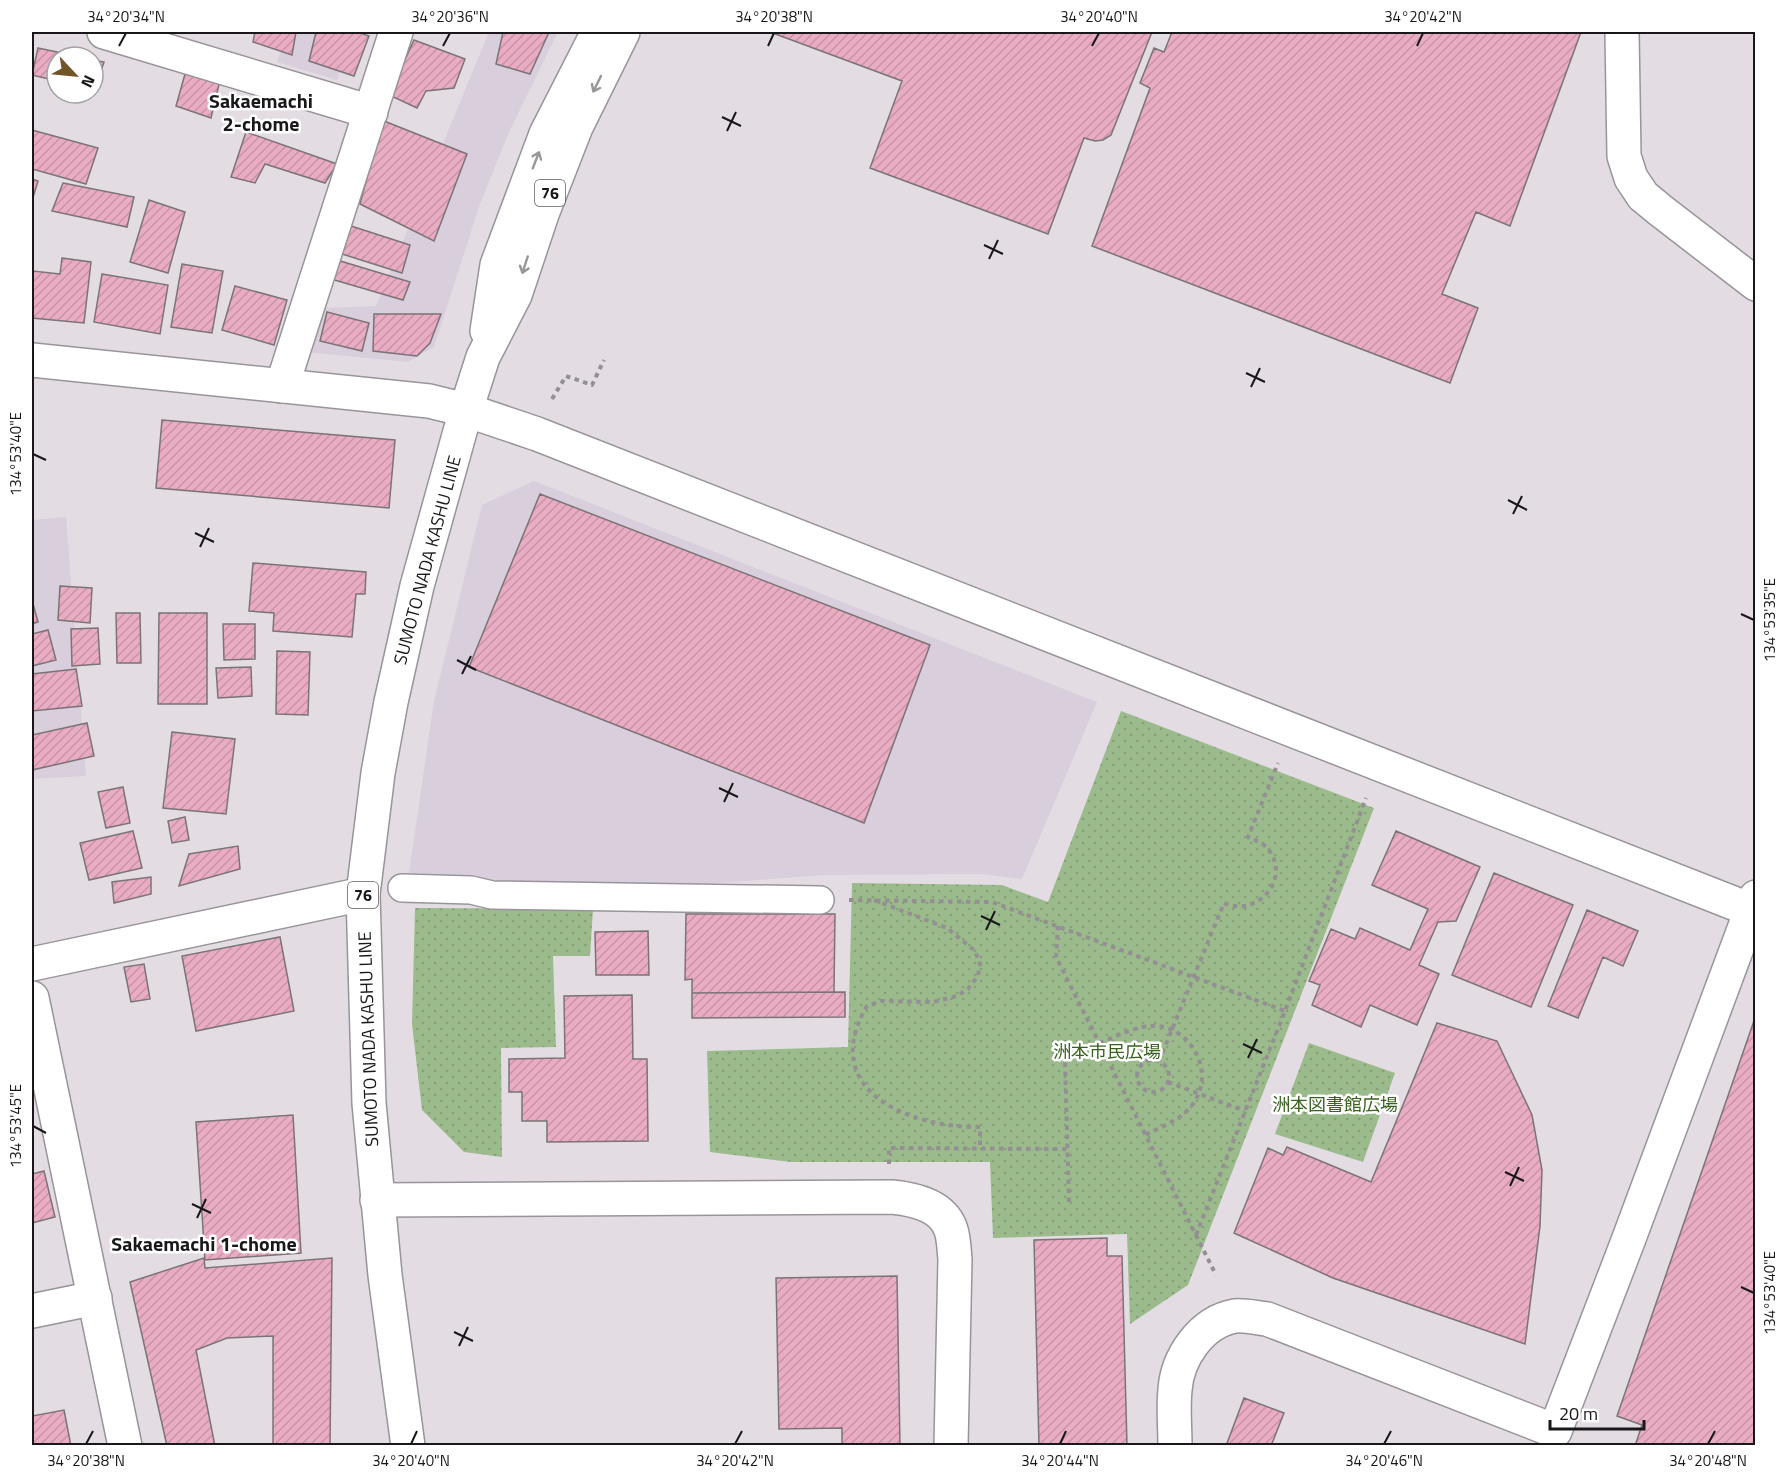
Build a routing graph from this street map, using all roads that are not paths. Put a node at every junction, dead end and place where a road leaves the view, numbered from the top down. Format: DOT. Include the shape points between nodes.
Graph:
graph roads {
  1 [pos="104,32"];
  2 [pos="396,32"];
  3 [pos="598,32"];
  4 [pos="623,32"];
  5 [pos="1622,32"];
  6 [pos="371,112"];
  7 [pos="1755,284"];
  8 [pos="483,357"];
  9 [pos="32,360"];
  10 [pos="282,386"];
  11 [pos="466,410"];
  12 [pos="402,888"];
  13 [pos="363,894"];
  14 [pos="820,900"];
  15 [pos="1753,903"];
  16 [pos="32,964"];
  17 [pos="32,998"];
  18 [pos="377,1200"];
  19 [pos="95,1298"];
  20 [pos="32,1311"];
  21 [pos="125,1446"];
  22 [pos="408,1446"];
  23 [pos="951,1446"];
  24 [pos="1175,1446"];
  1 -- 6 [label="street"];
  2 -- 6 [label="street"];
  8 -- 3 [label="street, SUMOTO NADA KASHU LINE / 76, one-way" via="497,265 546,134"];
  4 -- 8 [label="street, SUMOTO NADA KASHU LINE / 76, one-way" via="576,127 515,295"];
  5 -- 7 [label="street" via="1624,156 1631,178 1643,196"];
  6 -- 10 [label="street"];
  8 -- 11 [label="street, SUMOTO NADA KASHU LINE / 76"];
  9 -- 10 [label="street"];
  10 -- 11 [label="street" via="429,401"];
  11 -- 13 [label="street, SUMOTO NADA KASHU LINE / 76" via="417,586 391,702"];
  11 -- 15 [label="street"];
  12 -- 14 [label="street" via="471,890 492,895"];
  13 -- 16 [label="street"];
  13 -- 18 [label="street, SUMOTO NADA KASHU LINE / 76" via="369,1103"];
  15 -- 24 [label="street" via="1556,1431 1267,1319 1235,1316 1212,1326 1186,1354 1174,1390"];
  17 -- 19 [label="street"];
  18 -- 22 [label="street, SUMOTO NADA KASHU LINE / 76"];
  18 -- 23 [label="street" via="891,1197 923,1203 944,1217 951,1230 955,1259"];
  19 -- 20 [label="street"];
  19 -- 21 [label="street"];
}
